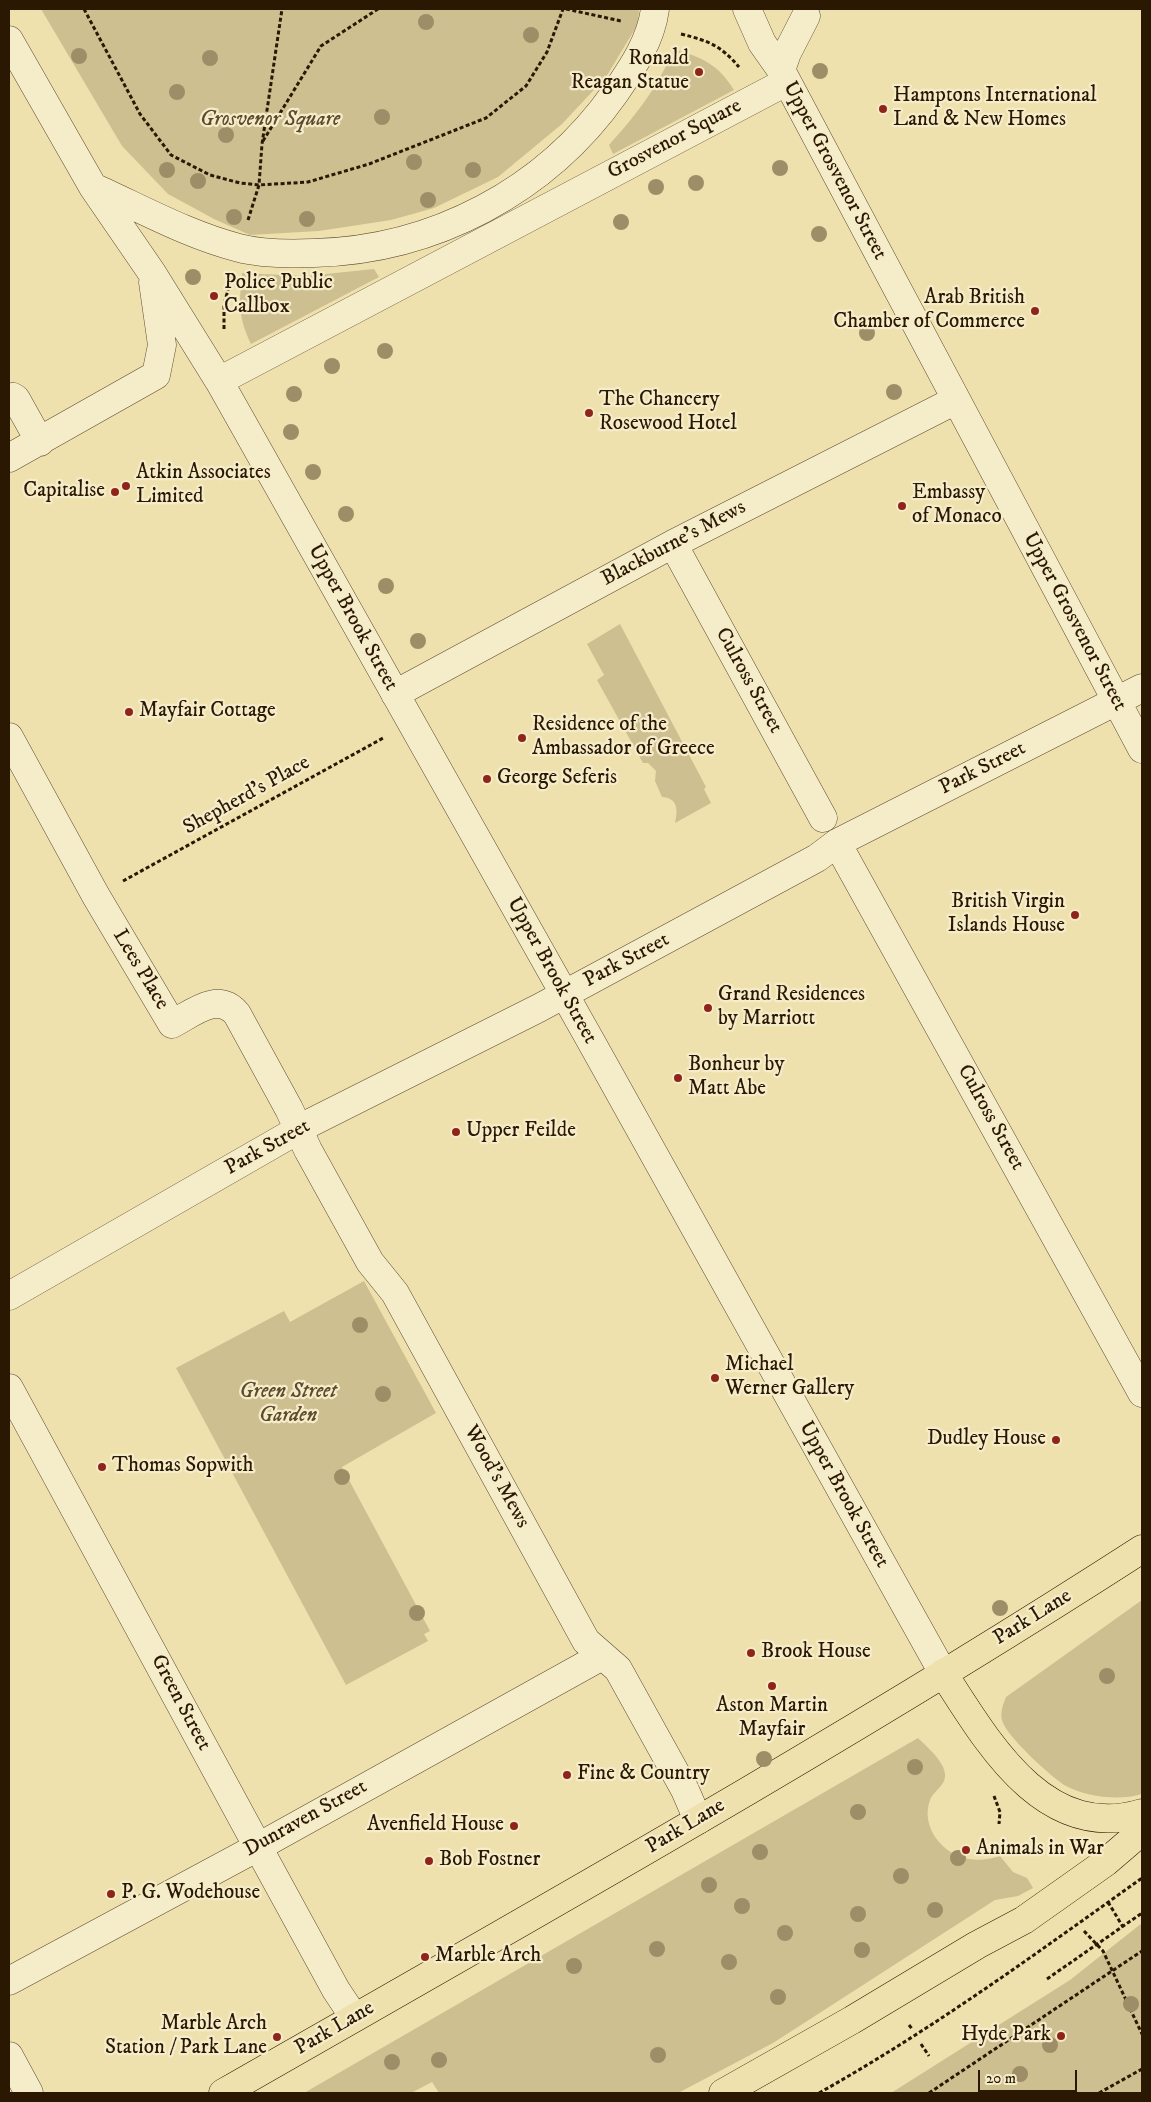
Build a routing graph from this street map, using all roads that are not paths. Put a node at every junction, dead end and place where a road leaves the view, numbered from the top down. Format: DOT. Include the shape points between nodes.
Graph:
graph roads {
  1 [pos="656,9"];
  2 [pos="747,9"];
  3 [pos="806,11"];
  4 [pos="9,40"];
  5 [pos="784,76"];
  6 [pos="93,187"];
  7 [pos="152,273"];
  8 [pos="230,375"];
  9 [pos="9,399"];
  10 [pos="956,400"];
  11 [pos="40,442"];
  12 [pos="9,458"];
  13 [pos="673,544"];
  14 [pos="1142,688"];
  15 [pos="394,694"];
  16 [pos="1116,702"];
  17 [pos="9,737"];
  18 [pos="1142,749"];
  19 [pos="824,818"];
  20 [pos="837,843"];
  21 [pos="564,994"];
  22 [pos="297,1130"];
  23 [pos="9,1296"];
  24 [pos="9,1388"];
  25 [pos="1142,1393"];
  26 [pos="1142,1549"];
  27 [pos="602,1656"];
  28 [pos="943,1673"];
  29 [pos="1142,1814"];
  30 [pos="698,1820"];
  31 [pos="1142,1831"];
  32 [pos="258,1847"];
  33 [pos="9,1981"];
  34 [pos="354,2017"];
  35 [pos="9,2056"];
  36 [pos="29,2093"];
  37 [pos="223,2093"];
  38 [pos="723,2093"];
  1 -- 6 [label="street" via="653,27 629,72 600,113 566,150 484,210 439,230 390,245 340,253 290,254 240,248 193,232"];
  2 -- 5 [label="street, Upper Grosvenor Street" via="762,43"];
  3 -- 5 [label="street, Upper Grosvenor Street" via="786,53"];
  4 -- 6 [label="street"];
  5 -- 8 [label="street, Grosvenor Square"];
  5 -- 10 [label="street, Upper Grosvenor Street"];
  6 -- 7 [label="street"];
  7 -- 8 [label="street, Upper Brook Street"];
  7 -- 11 [label="street" via="162,345 156,374"];
  8 -- 15 [label="street, Upper Brook Street"];
  9 -- 11 [label="street" via="13,396 16,399"];
  10 -- 13 [label="street, Blackburne's Mews"];
  10 -- 16 [label="street, Upper Grosvenor Street"];
  11 -- 12 [label="street"];
  13 -- 15 [label="street, Blackburne's Mews"];
  13 -- 19 [label="street, Culross Street"];
  14 -- 16 [label="street, Park Street"];
  15 -- 21 [label="street, Upper Brook Street"];
  16 -- 18 [label="street, Upper Grosvenor Street"];
  16 -- 20 [label="street, Park Street"];
  17 -- 22 [label="street, Lees Place" via="96,896 172,1024 215,1003 231,1007 290,1109"];
  20 -- 21 [label="street, Park Street" via="817,858"];
  20 -- 25 [label="street, Culross Street"];
  21 -- 22 [label="street, Park Street"];
  21 -- 28 [label="street, Upper Brook Street"];
  22 -- 23 [label="street, Park Street"];
  22 -- 27 [label="street, Wood's Mews" via="370,1262 395,1293 586,1641"];
  24 -- 32 [label="street, Green Street"];
  26 -- 28 [label="highway, Park Lane"];
  27 -- 30 [label="street, Wood's Mews" via="618,1669"];
  27 -- 32 [label="street, Dunraven Street"];
  28 -- 29 [label="highway" via="994,1750 1038,1794 1066,1811 1095,1817"];
  28 -- 30 [label="highway, Park Lane"];
  30 -- 34 [label="highway, Park Lane"];
  31 -- 38 [label="highway" via="1106,1862 1024,1920"];
  32 -- 33 [label="street, Dunraven Street"];
  32 -- 34 [label="street, Green Street"];
  34 -- 37 [label="highway, Park Lane"];
  35 -- 36 [label="street"];
}
